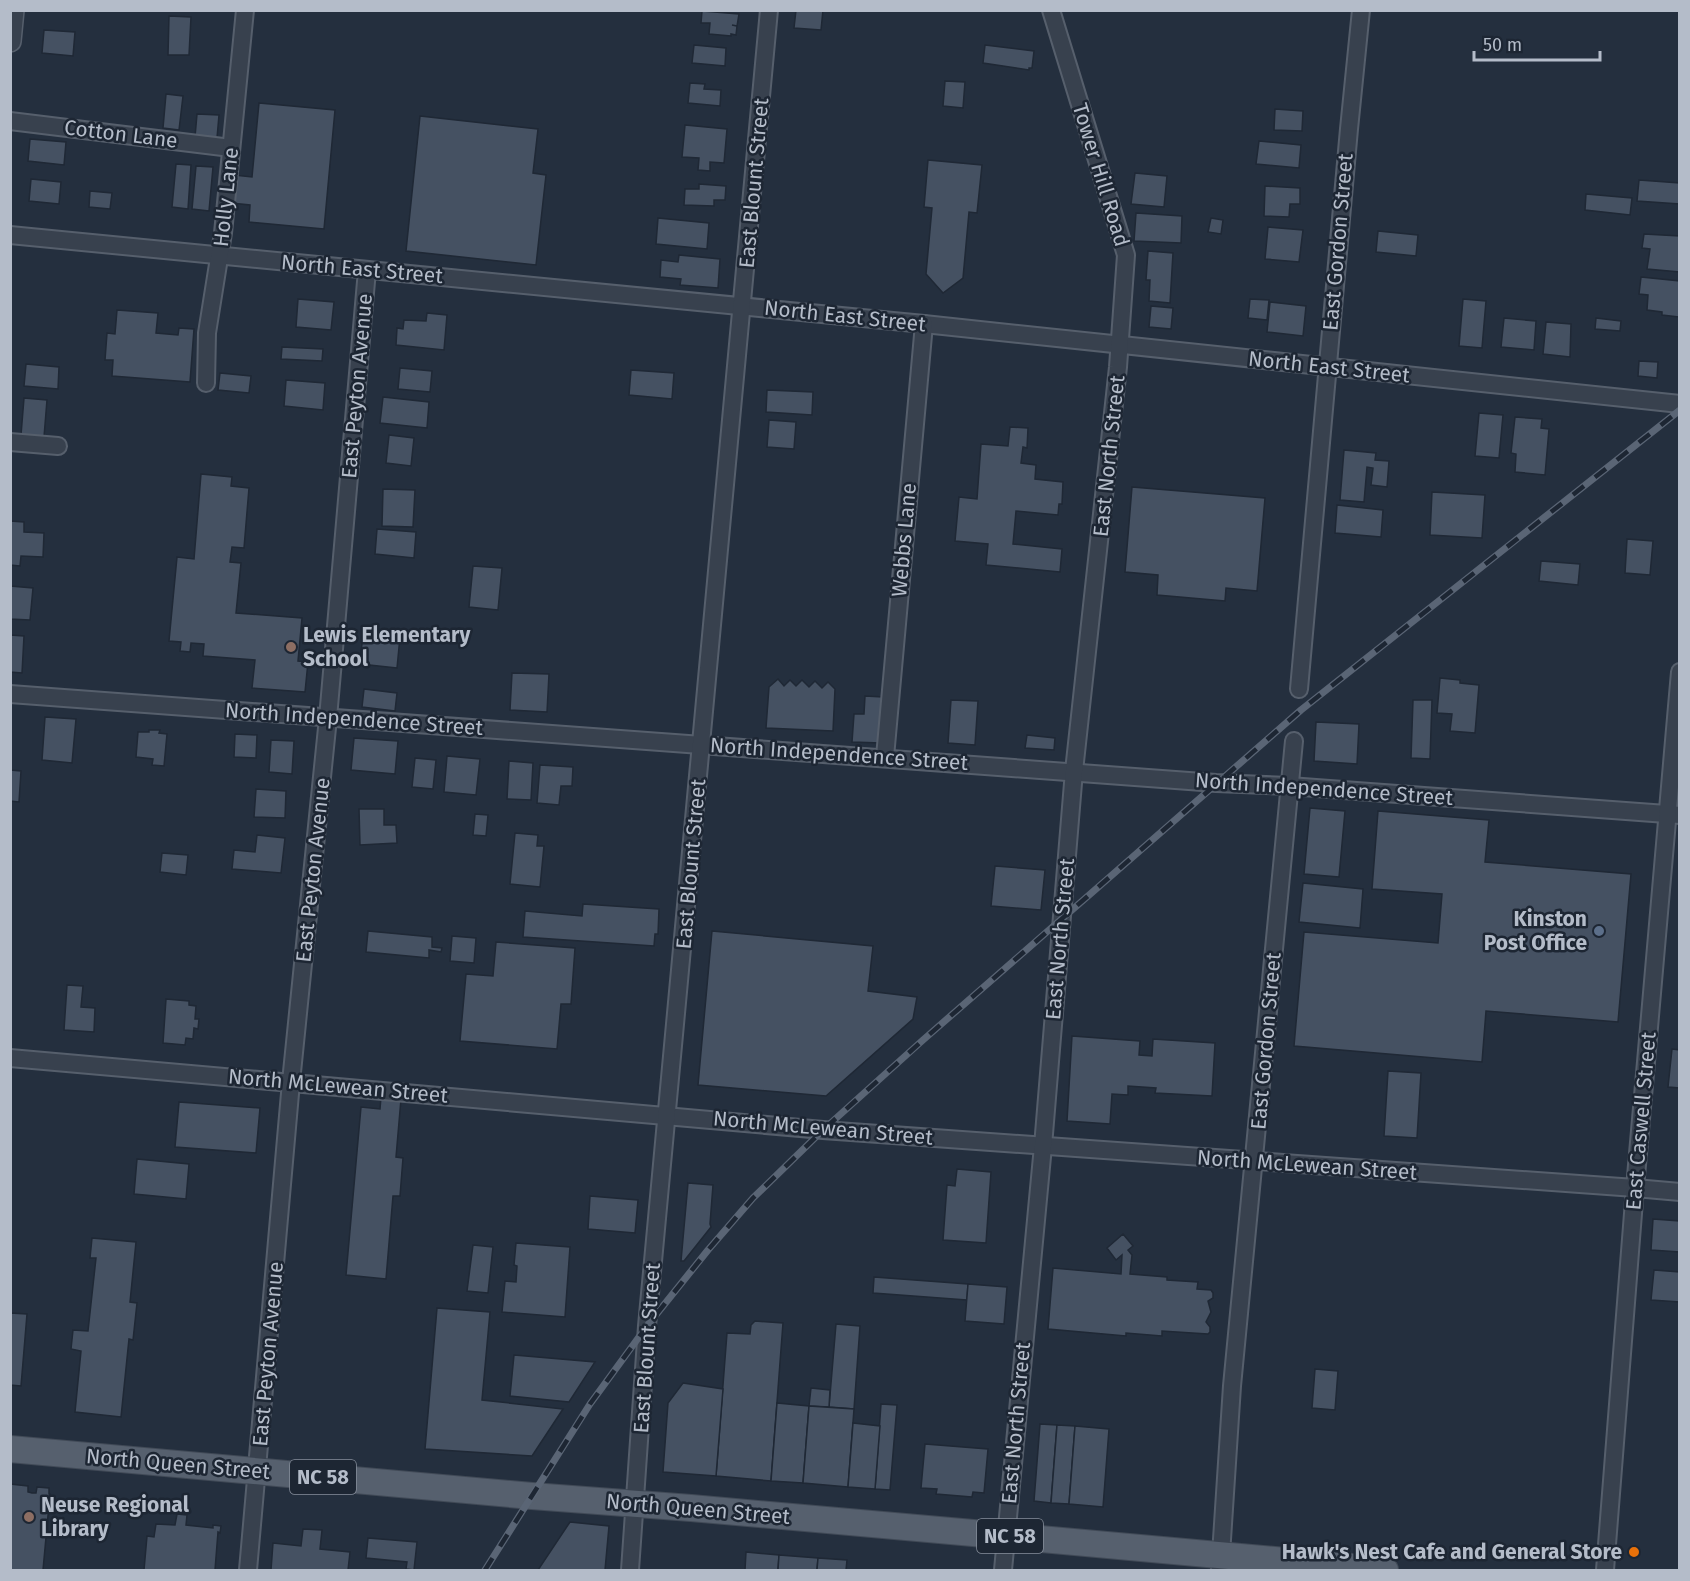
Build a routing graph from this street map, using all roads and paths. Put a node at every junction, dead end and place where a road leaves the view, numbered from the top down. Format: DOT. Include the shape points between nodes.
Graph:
graph roads {
  1 [pos="13,10"];
  2 [pos="245,10"];
  3 [pos="770,10"];
  4 [pos="1051,10"];
  5 [pos="1361,10"];
  6 [pos="10,40"];
  7 [pos="10,121"];
  8 [pos="231,148"];
  9 [pos="10,235"];
  10 [pos="219,256"];
  11 [pos="367,270"];
  12 [pos="742,306"];
  13 [pos="924,324"];
  14 [pos="1119,344"];
  15 [pos="1327,367"];
  16 [pos="206,383"];
  17 [pos="1680,404"];
  18 [pos="10,442"];
  19 [pos="58,446"];
  20 [pos="1680,672"];
  21 [pos="1299,689"];
  22 [pos="10,694"];
  23 [pos="328,718"];
  24 [pos="1294,741"];
  25 [pos="702,744"];
  26 [pos="885,757"];
  27 [pos="1074,771"];
  28 [pos="1289,786"];
  29 [pos="1674,814"];
  30 [pos="10,1058"];
  31 [pos="291,1082"];
  32 [pos="668,1115"];
  33 [pos="1043,1146"];
  34 [pos="1254,1161"];
  35 [pos="1635,1188"];
  36 [pos="1680,1192"];
  37 [pos="10,1449"];
  38 [pos="257,1471"];
  39 [pos="635,1503"];
  40 [pos="1007,1536"];
  41 [pos="1221,1563"];
  42 [pos="248,1570"];
  43 [pos="630,1570"];
  44 [pos="1004,1570"];
  45 [pos="1384,1570"];
  46 [pos="1605,1570"];
  1 -- 6 [label="street"];
  2 -- 8 [label="street, Holly Lane"];
  3 -- 12 [label="street, East Blount Street"];
  4 -- 14 [label="street, Tower Hill Road" via="1126,255"];
  5 -- 15 [label="street, East Gordon Street"];
  7 -- 8 [label="street, Cotton Lane"];
  8 -- 10 [label="street, Holly Lane"];
  9 -- 10 [label="street, North East Street"];
  10 -- 11 [label="street, North East Street"];
  10 -- 16 [label="street, Holly Lane" via="207,333"];
  11 -- 12 [label="street, North East Street"];
  11 -- 23 [label="street, East Peyton Avenue"];
  12 -- 13 [label="street, North East Street"];
  12 -- 25 [label="street, East Blount Street"];
  13 -- 14 [label="street, North East Street"];
  13 -- 26 [label="street, Webbs Lane"];
  14 -- 15 [label="street, North East Street"];
  14 -- 27 [label="street, East North Street"];
  15 -- 17 [label="street, North East Street"];
  15 -- 21 [label="street, East Gordon Street"];
  18 -- 19 [label="street"];
  20 -- 29 [label="street, East Caswell Street"];
  22 -- 23 [label="street, North Independence Street"];
  23 -- 25 [label="street, North Independence Street"];
  23 -- 31 [label="street, East Peyton Avenue"];
  24 -- 28 [label="street, East Gordon Street"];
  25 -- 26 [label="street, North Independence Street"];
  25 -- 32 [label="street, East Blount Street"];
  26 -- 27 [label="street, North Independence Street"];
  27 -- 28 [label="street, North Independence Street"];
  27 -- 33 [label="street, East North Street"];
  28 -- 29 [label="street, North Independence Street"];
  28 -- 34 [label="street, East Gordon Street"];
  29 -- 35 [label="street, East Caswell Street"];
  30 -- 31 [label="street, North McLewean Street"];
  31 -- 32 [label="street, North McLewean Street"];
  31 -- 38 [label="street, East Peyton Avenue"];
  32 -- 33 [label="street, North McLewean Street"];
  32 -- 39 [label="street, East Blount Street" via="647,1326"];
  33 -- 34 [label="street, North McLewean Street"];
  33 -- 40 [label="street, East North Street"];
  34 -- 35 [label="street, North McLewean Street"];
  34 -- 41 [label="street, East Gordon Street"];
  35 -- 36 [label="street, North McLewean Street"];
  35 -- 46 [label="street, East Caswell Street"];
  37 -- 38 [label="main road, North Queen Street / NC 58"];
  38 -- 39 [label="main road, North Queen Street / NC 58"];
  38 -- 42 [label="street, East Peyton Avenue"];
  39 -- 40 [label="main road, North Queen Street / NC 58"];
  39 -- 43 [label="street, East Blount Street"];
  40 -- 41 [label="main road, North Queen Street / NC 58"];
  40 -- 44 [label="street, East North Street"];
  41 -- 45 [label="main road, North Queen Street / NC 58"];
}
